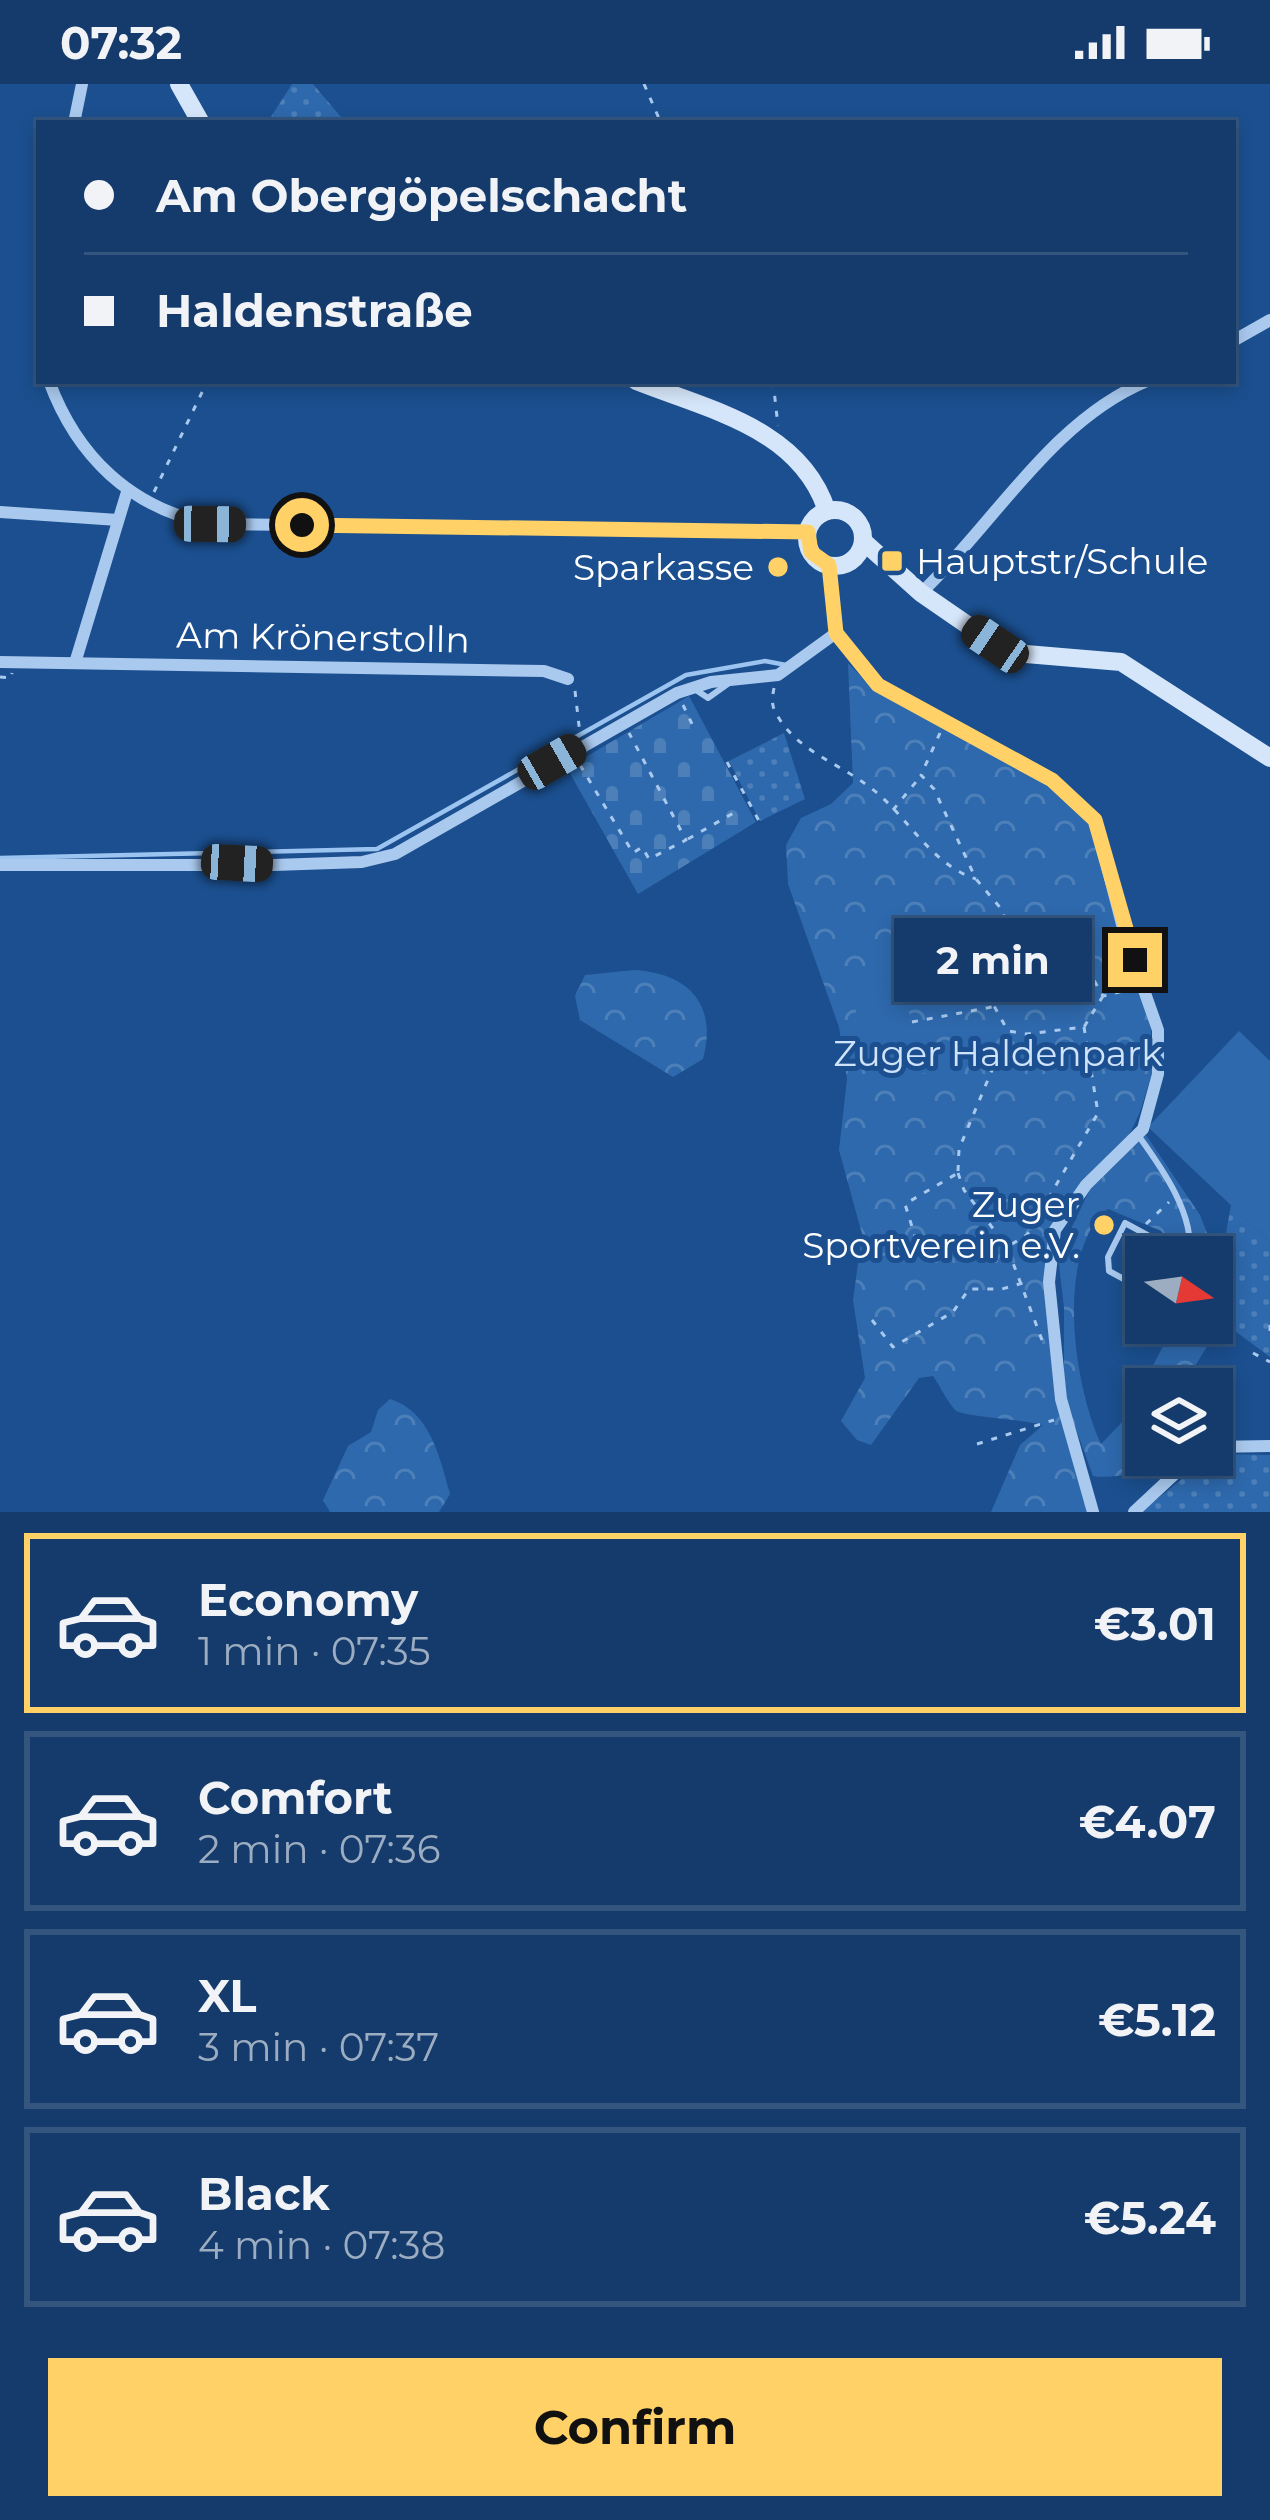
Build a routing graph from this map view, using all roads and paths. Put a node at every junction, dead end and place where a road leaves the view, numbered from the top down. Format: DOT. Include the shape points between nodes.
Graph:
graph roads {
  1 [pos="82,84"];
  2 [pos="179,84"];
  3 [pos="644,84"];
  4 [pos="75,120"];
  5 [pos="199,120"];
  6 [pos="660,120"];
  7 [pos="1270,320"];
  8 [pos="1236,339"];
  9 [pos="50,384"];
  10 [pos="206,384"];
  11 [pos="206,384"];
  12 [pos="643,384"];
  13 [pos="774,384"];
  14 [pos="1140,384"];
  15 [pos="204,389"];
  16 [pos="774,438"];
  17 [pos="127,492"];
  18 [pos="148,506"];
  19 [pos="827,511"];
  20 [pos="0,512"];
  21 [pos="118,520"];
  22 [pos="808,532"];
  23 [pos="859,549"];
  24 [pos="829,565"];
  25 [pos="921,593"];
  26 [pos="836,633"];
  27 [pos="0,662"];
  28 [pos="75,663"];
  29 [pos="778,675"];
  30 [pos="568,679"];
  31 [pos="677,693"];
  32 [pos="623,721"];
  33 [pos="946,721"];
  34 [pos="692,724"];
  35 [pos="579,732"];
  36 [pos="630,734"];
  37 [pos="613,744"];
  38 [pos="1270,758"];
  39 [pos="728,762"];
  40 [pos="580,764"];
  41 [pos="921,775"];
  42 [pos="892,810"];
  43 [pos="736,811"];
  44 [pos="759,821"];
  45 [pos="686,840"];
  46 [pos="0,865"];
  47 [pos="976,879"];
  48 [pos="1016,971"];
  49 [pos="1146,984"];
  50 [pos="1102,996"];
  51 [pos="994,1006"];
  52 [pos="912,1022"];
  53 [pos="1084,1027"];
  54 [pos="1008,1031"];
  55 [pos="1138,1135"];
  56 [pos="958,1173"];
  57 [pos="1169,1202"];
  58 [pos="1151,1215"];
  59 [pos="1149,1236"];
  60 [pos="1186,1236"];
  61 [pos="1007,1247"];
  62 [pos="1125,1280"];
  63 [pos="1025,1282"];
  64 [pos="872,1320"];
  65 [pos="1055,1351"];
  66 [pos="1253,1353"];
  67 [pos="1270,1361"];
  68 [pos="1054,1420"];
  69 [pos="977,1444"];
  70 [pos="1270,1446"];
  71 [pos="1233,1447"];
  72 [pos="1173,1476"];
  73 [pos="1093,1512"];
  74 [pos="1134,1512"];
  1 -- 4 [label="street"];
  2 -- 5 [label="street"];
  3 -- 6 [label="path"];
  7 -- 8 [label="street"];
  9 -- 17 [label="street" via="78,440"];
  10 -- 15 [label="path"];
  11 -- 18 [label="path"];
  12 -- 16 [label="street"];
  13 -- 16 [label="path" via="780,419"];
  14 -- 25 [label="street" via="1073,427"];
  16 -- 19 [label="street" via="807,470"];
  17 -- 18 [label="street"];
  17 -- 21 [label="street"];
  18 -- 22 [label="street" via="210,524"];
  19 -- 22 [label="street"];
  19 -- 23 [label="street" via="855,518"];
  20 -- 21 [label="street"];
  21 -- 28 [label="street"];
  22 -- 24 [label="street" via="811,552"];
  23 -- 24 [label="street"];
  23 -- 25 [label="street"];
  24 -- 26 [label="street"];
  25 -- 38 [label="street" via="1011,650 1139,670"];
  26 -- 29 [label="street"];
  26 -- 33 [label="street" via="878,685"];
  27 -- 28 [label="street, Am Krönerstolln"];
  28 -- 30 [label="street, Am Krönerstolln" via="544,671"];
  29 -- 31 [label="street"];
  29 -- 42 [label="path" via="777,717"];
  30 -- 35 [label="path"];
  31 -- 32 [label="street"];
  31 -- 34 [label="path"];
  32 -- 36 [label="path"];
  32 -- 46 [label="street" via="395,854 362,862"];
  33 -- 41 [label="path"];
  33 -- 49 [label="street" via="1052,780 1095,820"];
  36 -- 37 [label="path"];
  36 -- 45 [label="path"];
  39 -- 44 [label="path"];
  40 -- 45 [label="path" via="633,853 642,847 649,859"];
  41 -- 42 [label="path"];
  41 -- 47 [label="path"];
  42 -- 47 [label="path" via="939,862"];
  43 -- 45 [label="path"];
  47 -- 48 [label="path" via="1003,911"];
  48 -- 50 [label="path" via="1068,961 1088,970"];
  48 -- 51 [label="path"];
  49 -- 50 [label="path"];
  49 -- 55 [label="street" via="1159,1030 1158,1074"];
  50 -- 53 [label="path"];
  51 -- 52 [label="path"];
  51 -- 54 [label="path"];
  53 -- 54 [label="path"];
  53 -- 61 [label="path" via="1098,1113 1027,1235"];
  54 -- 56 [label="path" via="959,1149"];
  55 -- 60 [label="lane" via="1166,1174"];
  55 -- 65 [label="street" via="1055,1230 1048,1282"];
  56 -- 61 [label="path"];
  56 -- 61 [label="path" via="905,1204 922,1259"];
  57 -- 58 [label="path"];
  59 -- 62 [label="lane" via="1125,1223 1108,1257 1109,1271"];
  61 -- 63 [label="path"];
  63 -- 64 [label="path" via="969,1289 953,1312 892,1347"];
  63 -- 65 [label="path" via="1040,1335"];
  65 -- 73 [label="street"];
  66 -- 67 [label="path"];
  68 -- 69 [label="path"];
  70 -- 71 [label="street"];
  72 -- 74 [label="street"];
}
